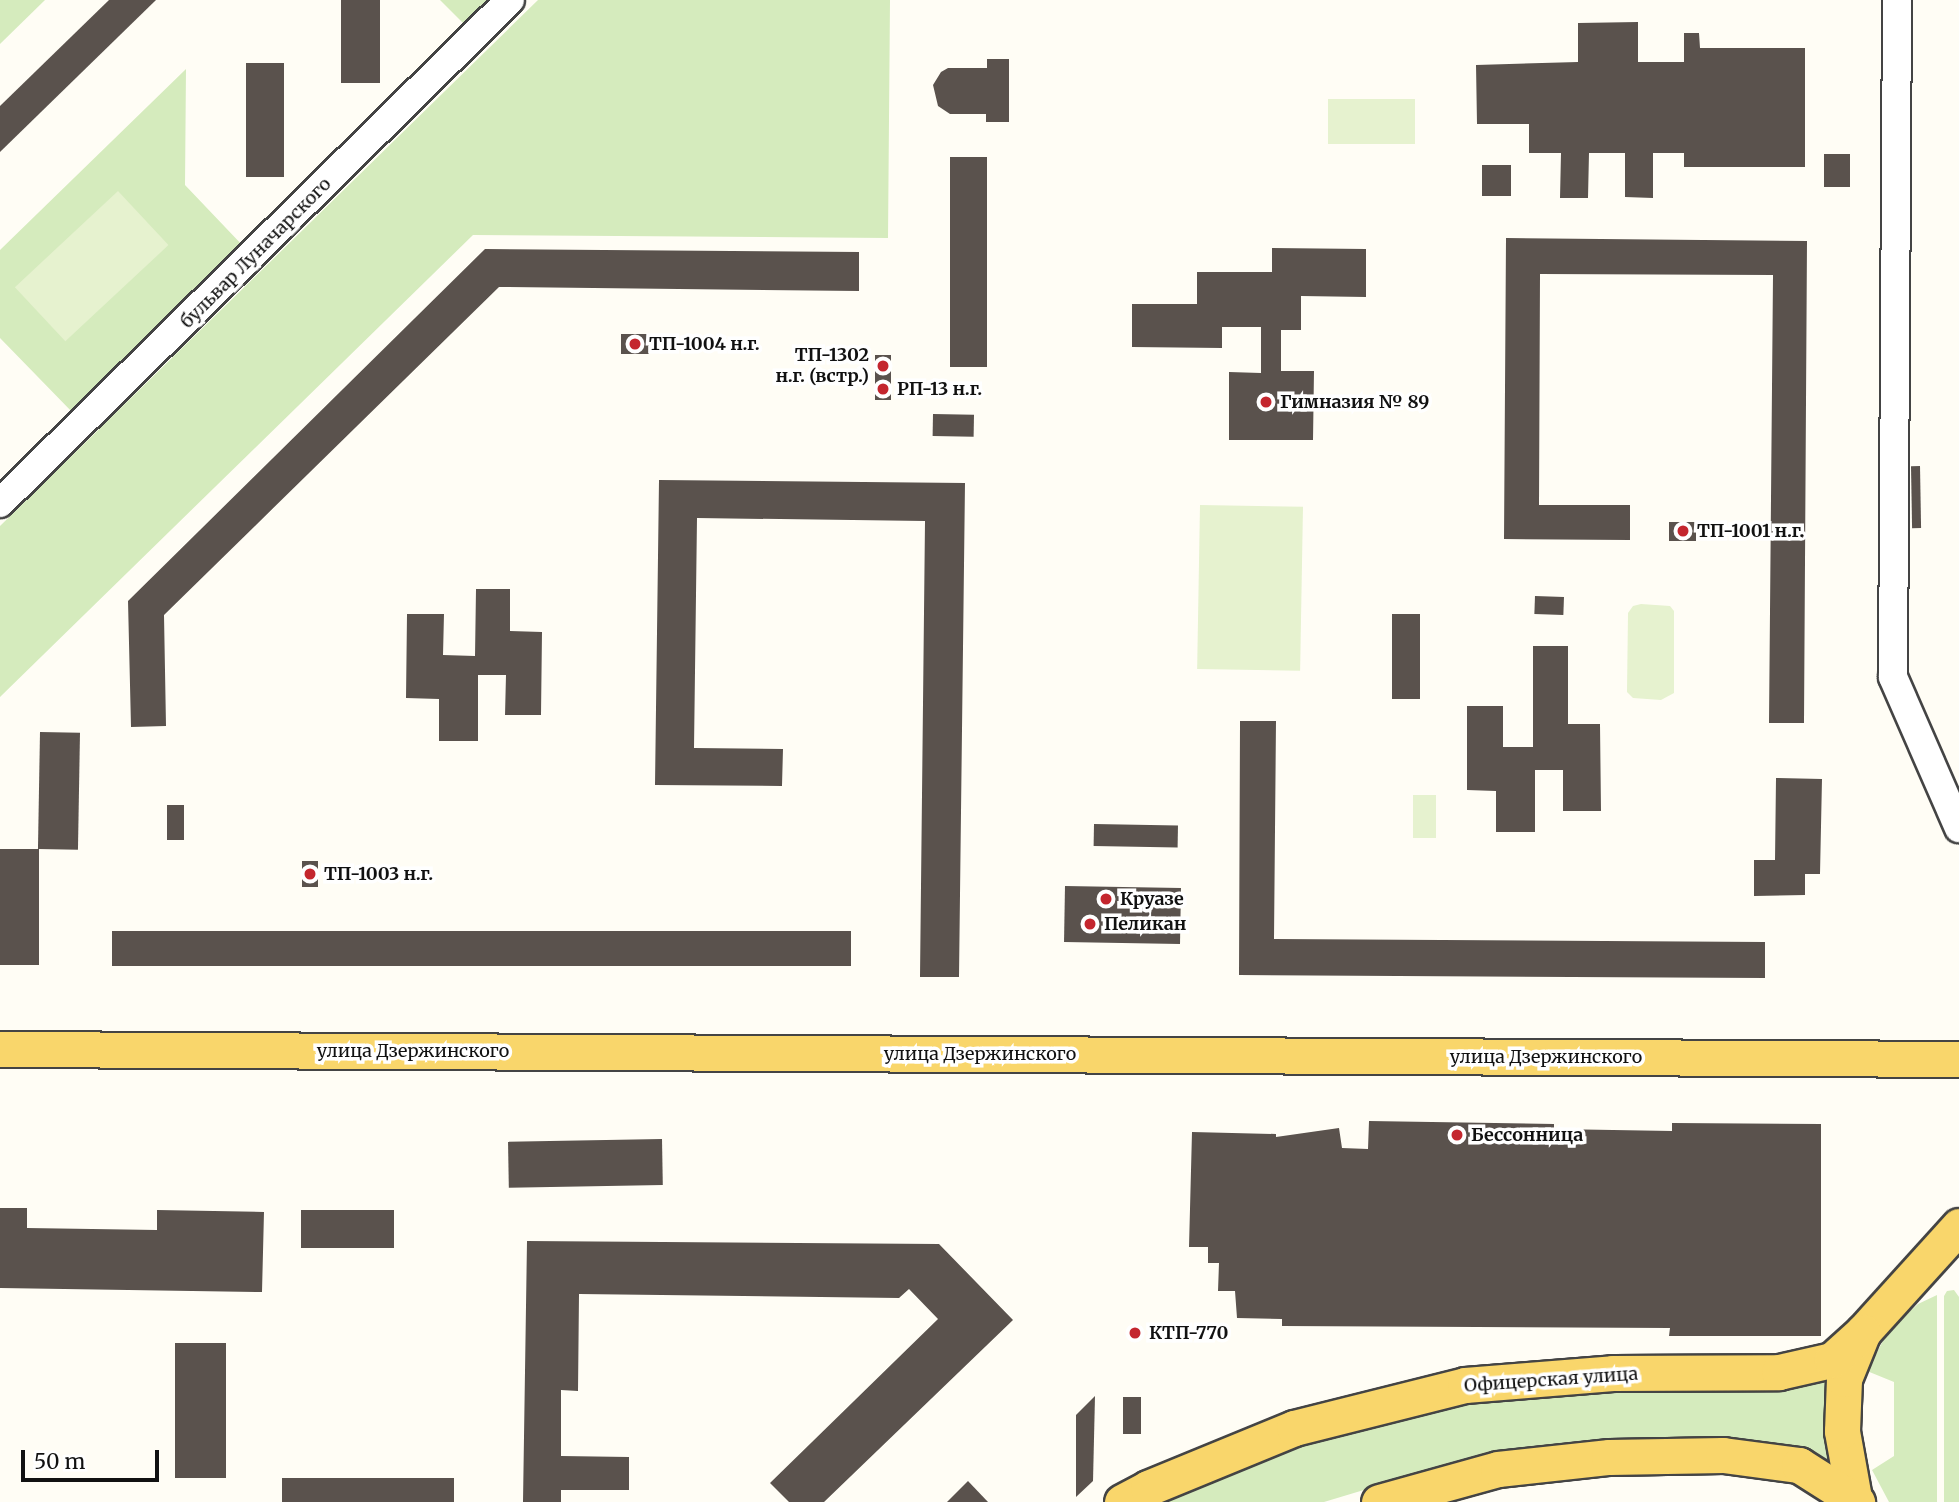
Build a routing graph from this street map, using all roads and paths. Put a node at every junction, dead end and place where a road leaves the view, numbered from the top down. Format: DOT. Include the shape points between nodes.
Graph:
graph roads {
  1 [pos="510,0"];
  2 [pos="1897,0"];
  3 [pos="0,503"];
  4 [pos="1959,828"];
  5 [pos="0,1049"];
  6 [pos="1959,1059"];
  7 [pos="1959,1226"];
  8 [pos="1863,1332"];
  9 [pos="1855,1500"];
  10 [pos="1122,1502"];
  11 [pos="1379,1502"];
  1 -- 3 [label="street, бульвар Луначарского"];
  2 -- 4 [label="street" via="1893,677"];
  5 -- 6 [label="main road, улица Дзержинского"];
  7 -- 8 [label="main road"];
  8 -- 9 [label="main road" via="1844,1379 1842,1431"];
  8 -- 10 [label="main road, Офицерская улица" via="1832,1360 1779,1372 1613,1373 1465,1385 1294,1428"];
  9 -- 11 [label="main road" via="1799,1465 1723,1455 1609,1457 1498,1469"];
}
